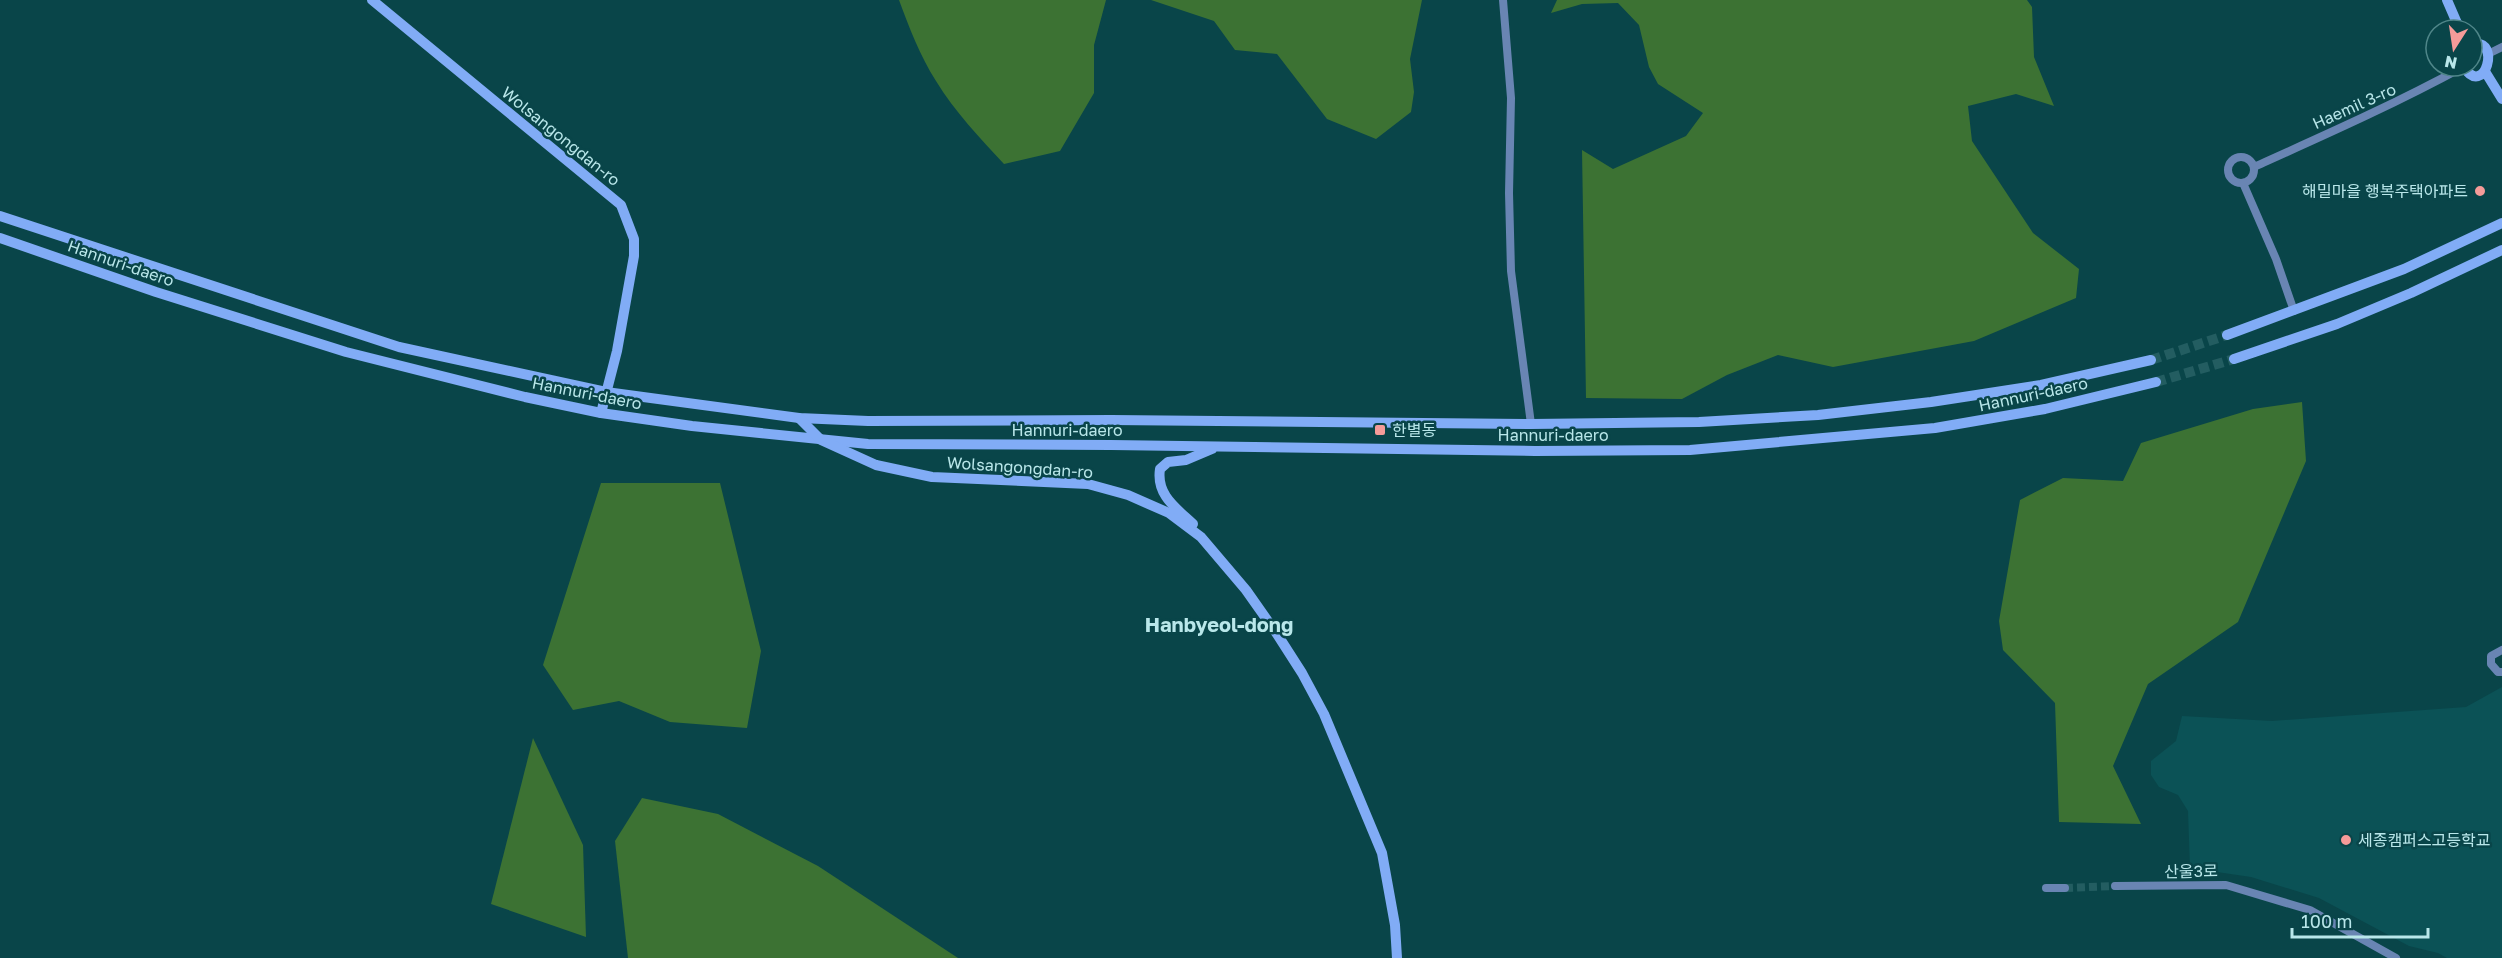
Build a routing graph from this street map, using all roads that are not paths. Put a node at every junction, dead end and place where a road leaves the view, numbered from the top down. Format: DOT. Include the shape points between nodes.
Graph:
graph roads {
  1 [pos="372,0"];
  2 [pos="1503,0"];
  3 [pos="2447,0"];
  4 [pos="2455,18"];
  5 [pos="2497,50"];
  6 [pos="2486,73"];
  7 [pos="2442,78"];
  8 [pos="2502,99"];
  9 [pos="2254,167"];
  10 [pos="2243,183"];
  11 [pos="0,216"];
  12 [pos="2502,223"];
  13 [pos="0,238"];
  14 [pos="2502,250"];
  15 [pos="2294,311"];
  16 [pos="2227,334"];
  17 [pos="2234,359"];
  18 [pos="2151,360"];
  19 [pos="2156,382"];
  20 [pos="606,392"];
  21 [pos="601,413"];
  22 [pos="799,418"];
  23 [pos="1531,424"];
  24 [pos="821,440"];
  25 [pos="1217,447"];
  26 [pos="1201,537"];
  27 [pos="2502,650"];
  28 [pos="2502,672"];
  29 [pos="2115,886"];
  30 [pos="2046,888"];
  31 [pos="2065,888"];
  32 [pos="1396,958"];
  33 [pos="2396,958"];
  1 -- 20 [label="street, Wolsangongdan-ro" via="621,206 634,239 634,256"];
  2 -- 23 [label="street" via="1511,98 1511,271"];
  3 -- 4 [label="street"];
  5 -- 6 [label="street"];
  6 -- 8 [label="street"];
  7 -- 9 [label="street, Haemil 3-ro" via="2363,119"];
  9 -- 10 [label="street" via="2251,179"];
  9 -- 10 [label="street" via="2246,157 2237,157 2230,163 2231,179"];
  10 -- 15 [label="street"];
  11 -- 20 [label="street, Hannuri-daero" via="399,347"];
  12 -- 15 [label="street" via="2404,269"];
  13 -- 21 [label="street, Hannuri-daero" via="346,352"];
  14 -- 17 [label="street" via="2337,324"];
  15 -- 16 [label="street"];
  18 -- 23 [label="street, Hannuri-daero" via="2042,385 1818,415 1699,422"];
  19 -- 25 [label="street, Hannuri-daero" via="2046,409 1935,428 1690,450"];
  20 -- 21 [label="street, Wolsangongdan-ro"];
  20 -- 22 [label="street, Hannuri-daero"];
  21 -- 24 [label="street, Hannuri-daero"];
  22 -- 23 [label="street, Hannuri-daero" via="868,422"];
  22 -- 24 [label="street, Wolsangongdan-ro"];
  24 -- 25 [label="street, Hannuri-daero" via="868,444"];
  24 -- 26 [label="street, Wolsangongdan-ro" via="897,471 932,477 1088,484 1128,495 1168,513"];
  25 -- 26 [label="street" via="1186,460 1168,462 1160,469 1158,479 1161,490"];
  26 -- 32 [label="street, Wolsangongdan-ro" via="1277,634 1324,714 1382,853 1395,925"];
  27 -- 28 [label="street" via="2491,656 2491,664"];
  29 -- 33 [label="street, 산울3로" via="2226,885 2310,910"];
  30 -- 31 [label="street"];
}
